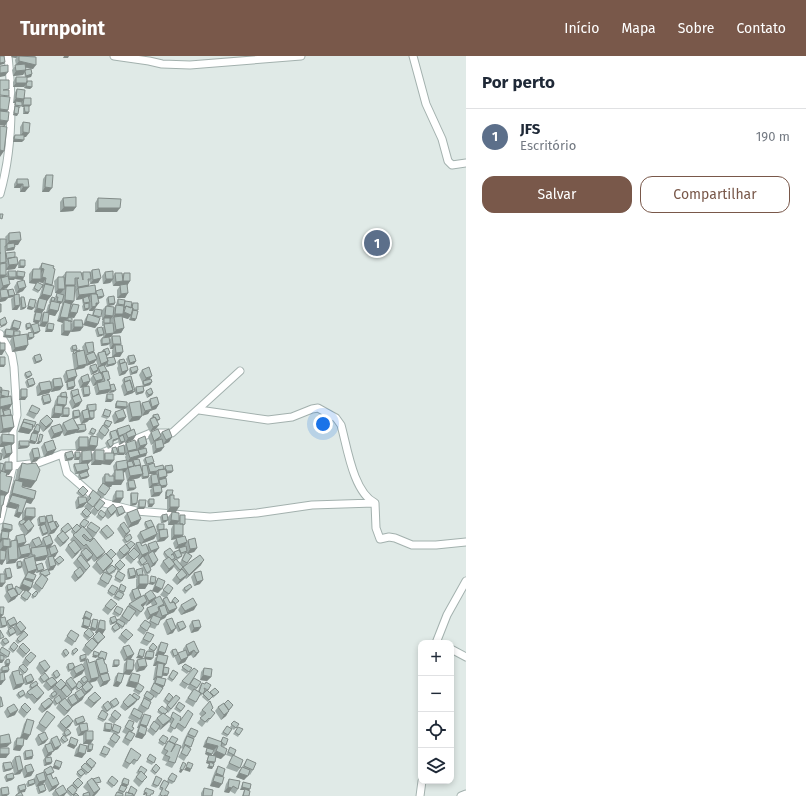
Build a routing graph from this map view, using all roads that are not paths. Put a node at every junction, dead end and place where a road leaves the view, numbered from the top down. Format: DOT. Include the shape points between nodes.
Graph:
graph roads {
  1 [pos="8,56"];
  2 [pos="114,56"];
  3 [pos="301,56"];
  4 [pos="413,56"];
  5 [pos="466,163"];
  6 [pos="0,194"];
  7 [pos="0,334"];
  8 [pos="240,371"];
  9 [pos="199,410"];
  10 [pos="62,454"];
  11 [pos="13,466"];
  12 [pos="10,476"];
  13 [pos="0,477"];
  14 [pos="375,503"];
  15 [pos="0,520"];
  16 [pos="466,542"];
  17 [pos="466,581"];
  18 [pos="438,640"];
  19 [pos="454,651"];
  20 [pos="466,657"];
  21 [pos="422,784"];
  22 [pos="466,794"];
  23 [pos="420,796"];
  24 [pos="461,796"];
  1 -- 6 [label="street" via="12,94 11,126 5,178"];
  2 -- 3 [label="street" via="162,64 190,65"];
  4 -- 5 [label="street" via="426,104 442,139 448,161 452,165"];
  7 -- 11 [label="street" via="12,355 16,378 18,415 13,430"];
  8 -- 9 [label="street"];
  9 -- 10 [label="street" via="172,432 151,433 102,453"];
  9 -- 14 [label="street" via="268,420 292,417 318,408 330,414 341,425 353,474 370,500"];
  10 -- 11 [label="street" via="38,463"];
  10 -- 14 [label="street" via="67,473 91,494 104,503 136,511 210,517 312,506"];
  11 -- 12 [label="street"];
  12 -- 13 [label="street"];
  12 -- 15 [label="street"];
  14 -- 16 [label="street" via="376,528 380,539 389,537 412,545 436,546"];
  17 -- 18 [label="street" via="447,615"];
  19 -- 20 [label="street"];
  21 -- 23 [label="street"];
  22 -- 24 [label="street"];
}
